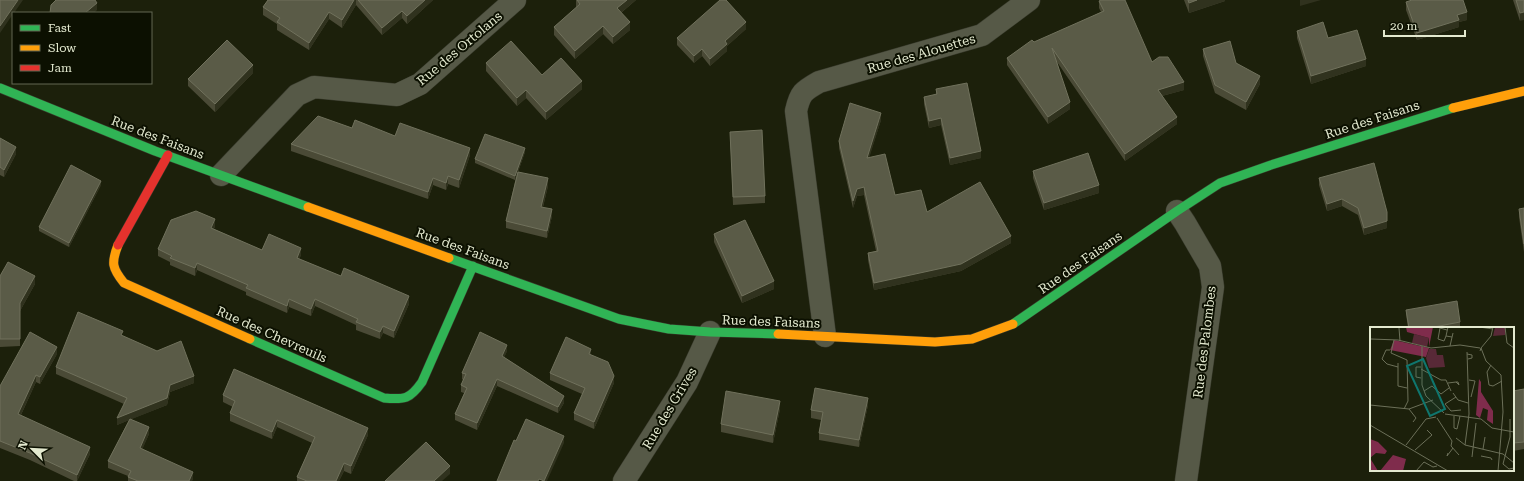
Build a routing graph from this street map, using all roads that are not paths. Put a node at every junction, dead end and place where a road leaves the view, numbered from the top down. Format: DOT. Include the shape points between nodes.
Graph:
graph roads {
  1 [pos="515,0"];
  2 [pos="1029,0"];
  3 [pos="0,88"];
  4 [pos="1524,91"];
  5 [pos="168,155"];
  6 [pos="221,175"];
  7 [pos="1177,211"];
  8 [pos="473,266"];
  9 [pos="710,332"];
  10 [pos="824,336"];
  11 [pos="624,481"];
  12 [pos="1186,481"];
  1 -- 6 [label="street, Rue des Ortolans" via="420,84 397,95 314,87 297,95"];
  2 -- 10 [label="street, Rue des Alouettes" via="982,35 819,82 805,91 799,100 796,111"];
  3 -- 5 [label="street, Rue des Faisans"];
  4 -- 7 [label="street, Rue des Faisans" via="1443,110 1271,165 1220,183"];
  5 -- 6 [label="street, Rue des Faisans"];
  5 -- 8 [label="street, Rue des Chevreuils" via="112,259 115,272 124,283 384,398 400,400 413,395 422,382"];
  6 -- 8 [label="street, Rue des Faisans"];
  7 -- 10 [label="street, Rue des Faisans" via="1014,324 972,339 935,342"];
  7 -- 12 [label="street, Rue des Palombes" via="1210,266 1213,288"];
  8 -- 9 [label="street, Rue des Faisans" via="619,319 669,329"];
  9 -- 10 [label="street, Rue des Faisans"];
  9 -- 11 [label="street, Rue des Grives" via="687,382"];
}
